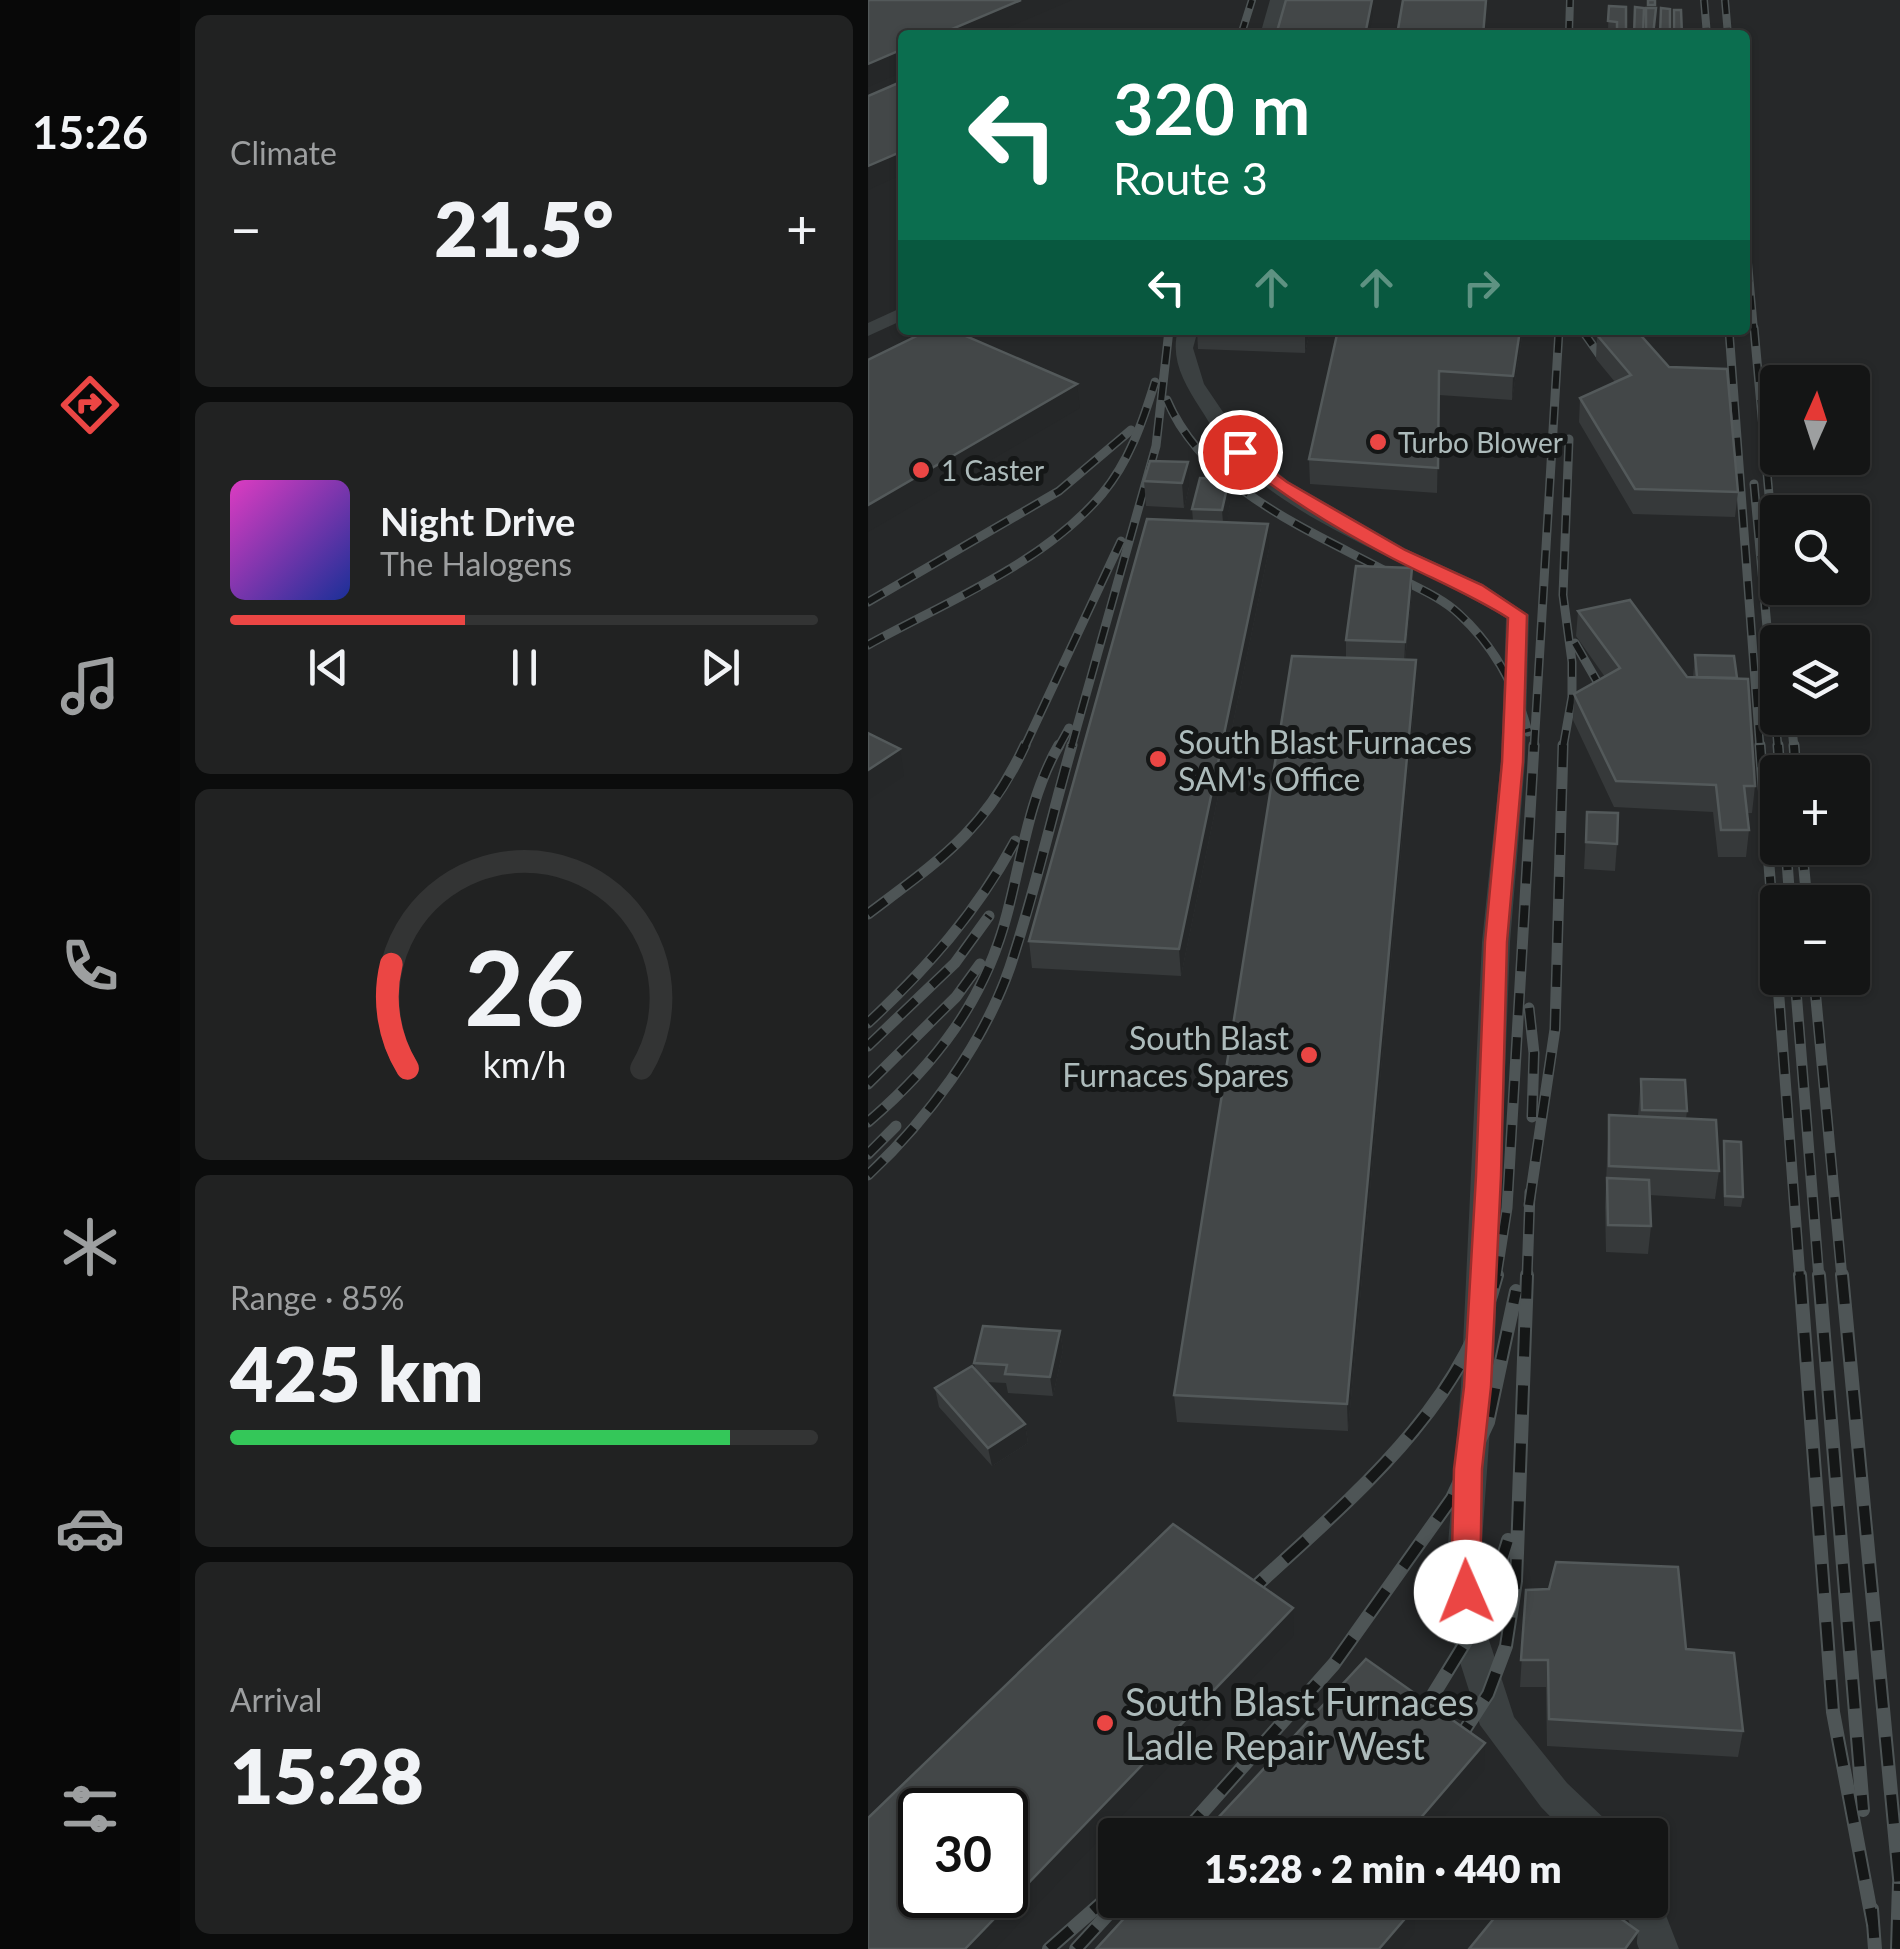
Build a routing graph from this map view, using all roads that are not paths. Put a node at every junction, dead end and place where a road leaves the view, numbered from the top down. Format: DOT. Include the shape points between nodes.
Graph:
graph roads {
  1 [pos="1278,0"];
  2 [pos="1269,30"];
  3 [pos="898,315"];
  4 [pos="868,330"];
  5 [pos="1187,335"];
  6 [pos="1577,1818"];
  7 [pos="1648,1918"];
  8 [pos="1659,1949"];
  1 -- 2 [label="street"];
  3 -- 4 [label="street"];
  5 -- 6 [label="street" via="1183,348 1194,384 1240,452 1280,486 1518,615 1463,1569 1470,1638 1498,1725"];
  7 -- 8 [label="street"];
}
